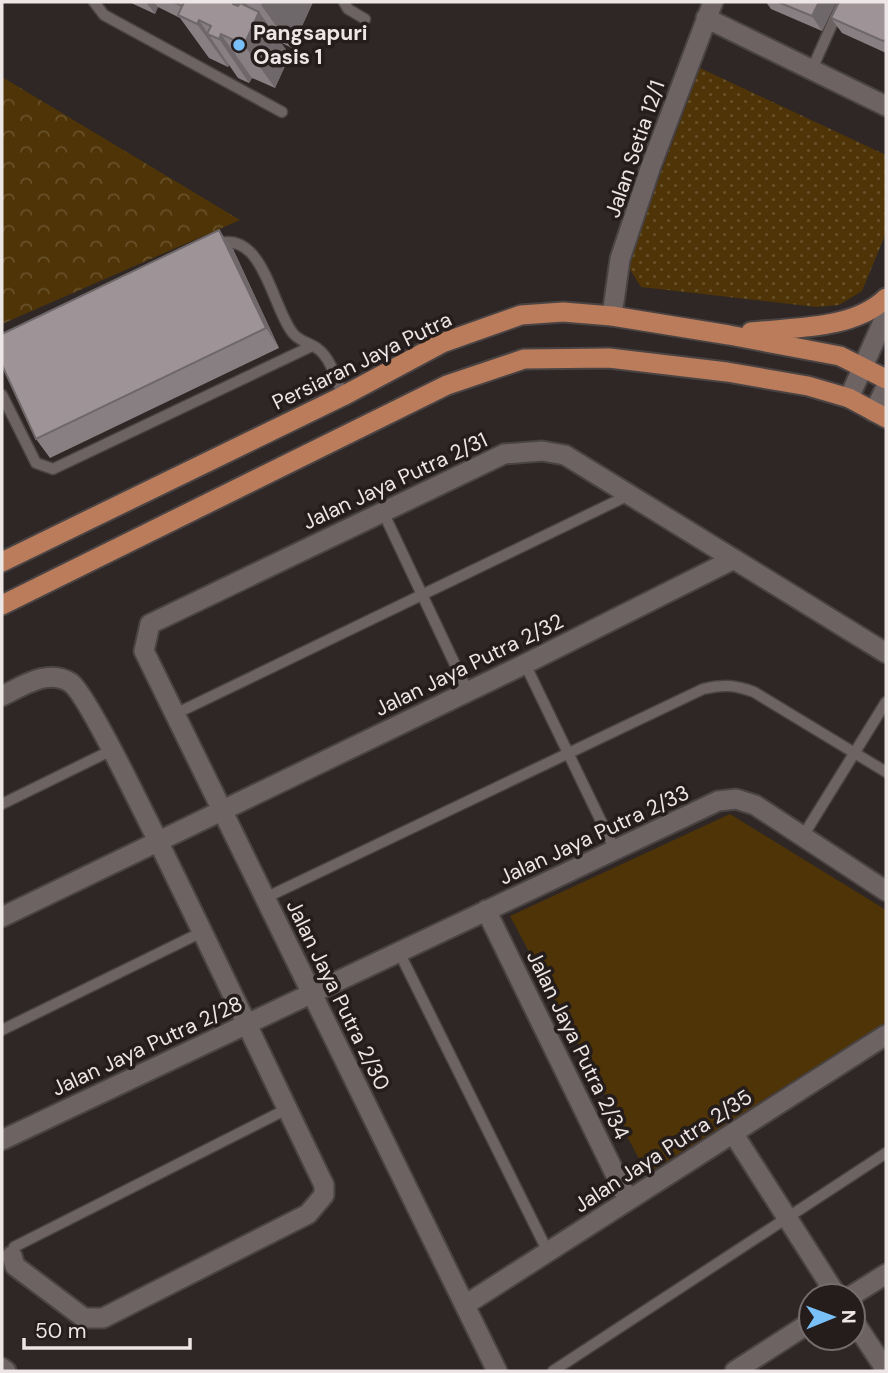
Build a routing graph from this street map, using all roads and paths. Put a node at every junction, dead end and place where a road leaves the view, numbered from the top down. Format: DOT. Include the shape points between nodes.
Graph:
graph roads {
  1 [pos="94,2"];
  2 [pos="344,2"];
  3 [pos="842,2"];
  4 [pos="710,10"];
  5 [pos="365,19"];
  6 [pos="812,69"];
  7 [pos="886,106"];
  8 [pos="282,113"];
  9 [pos="200,251"];
  10 [pos="886,298"];
  11 [pos="612,316"];
  12 [pos="886,316"];
  13 [pos="729,335"];
  14 [pos="312,346"];
  15 [pos="863,367"];
  16 [pos="886,379"];
  17 [pos="886,387"];
  18 [pos="2,395"];
  19 [pos="343,396"];
  20 [pos="849,398"];
  21 [pos="880,415"];
  22 [pos="630,495"];
  23 [pos="383,511"];
  24 [pos="734,559"];
  25 [pos="2,562"];
  26 [pos="423,596"];
  27 [pos="2,605"];
  28 [pos="145,637"];
  29 [pos="886,653"];
  30 [pos="525,664"];
  31 [pos="468,692"];
  32 [pos="2,696"];
  33 [pos="886,702"];
  34 [pos="175,715"];
  35 [pos="112,750"];
  36 [pos="568,752"];
  37 [pos="855,752"];
  38 [pos="886,772"];
  39 [pos="2,804"];
  40 [pos="222,810"];
  41 [pos="803,836"];
  42 [pos="158,841"];
  43 [pos="615,850"];
  44 [pos="886,891"];
  45 [pos="265,898"];
  46 [pos="486,910"];
  47 [pos="2,917"];
  48 [pos="202,932"];
  49 [pos="399,952"];
  50 [pos="312,993"];
  51 [pos="246,1024"];
  52 [pos="2,1030"];
  53 [pos="886,1035"];
  54 [pos="287,1109"];
  55 [pos="733,1133"];
  56 [pos="2,1140"];
  57 [pos="886,1153"];
  58 [pos="628,1200"];
  59 [pos="787,1219"];
  60 [pos="548,1252"];
  61 [pos="12,1256"];
  62 [pos="886,1274"];
  63 [pos="828,1282"];
  64 [pos="867,1286"];
  65 [pos="465,1305"];
  66 [pos="797,1331"];
  67 [pos="867,1341"];
  68 [pos="2,1368"];
  69 [pos="886,1370"];
  70 [pos="6,1371"];
  71 [pos="497,1371"];
  72 [pos="553,1371"];
  73 [pos="735,1371"];
  1 -- 8 [label="lane" via="104,15"];
  2 -- 5 [label="lane"];
  3 -- 6 [label="lane"];
  4 -- 6 [label="street"];
  4 -- 11 [label="street, Jalan Setia 12/1" via="620,259"];
  6 -- 7 [label="street"];
  9 -- 14 [label="lane" via="229,240 245,246 257,259 290,330"];
  10 -- 13 [label="main road" via="848,320"];
  11 -- 13 [label="main road, Persiaran Jaya Putra"];
  11 -- 19 [label="main road, Persiaran Jaya Putra" via="521,315 442,343"];
  12 -- 15 [label="street"];
  13 -- 15 [label="main road, Persiaran Jaya Putra" via="840,356"];
  14 -- 18 [label="lane" via="53,469 36,463"];
  14 -- 19 [label="lane" via="326,358"];
  15 -- 16 [label="main road, Persiaran Jaya Putra"];
  15 -- 20 [label="street"];
  17 -- 21 [label="street"];
  19 -- 25 [label="main road, Persiaran Jaya Putra"];
  20 -- 21 [label="main road"];
  20 -- 27 [label="main road" via="727,372 609,358 524,359 447,385"];
  22 -- 23 [label="street, Jalan Jaya Putra 2/31" via="565,455 542,451 504,454"];
  22 -- 24 [label="street, Jalan Jaya Putra 2/31"];
  22 -- 26 [label="lane"];
  23 -- 26 [label="lane"];
  23 -- 28 [label="street, Jalan Jaya Putra 2/31" via="150,624"];
  24 -- 29 [label="street, Jalan Jaya Putra 2/31"];
  24 -- 30 [label="street, Jalan Jaya Putra 2/32"];
  26 -- 31 [label="lane"];
  26 -- 34 [label="lane"];
  28 -- 34 [label="street, Jalan Jaya Putra 2/30" via="144,651"];
  30 -- 31 [label="street, Jalan Jaya Putra 2/32"];
  30 -- 36 [label="lane"];
  31 -- 40 [label="street, Jalan Jaya Putra 2/32"];
  32 -- 35 [label="street" via="41,678 58,676 73,685"];
  33 -- 37 [label="lane"];
  34 -- 40 [label="street, Jalan Jaya Putra 2/30"];
  35 -- 39 [label="lane"];
  35 -- 42 [label="street"];
  36 -- 37 [label="lane" via="703,689 734,684"];
  36 -- 43 [label="lane"];
  36 -- 45 [label="lane"];
  37 -- 38 [label="lane"];
  37 -- 41 [label="lane"];
  40 -- 42 [label="street, Jalan Jaya Putra 2/32"];
  40 -- 45 [label="street, Jalan Jaya Putra 2/30"];
  41 -- 43 [label="street, Jalan Jaya Putra 2/33" via="755,805 736,799 718,801"];
  41 -- 44 [label="street, Jalan Jaya Putra 2/33"];
  42 -- 47 [label="street, Jalan Jaya Putra 2/32"];
  42 -- 48 [label="street"];
  43 -- 46 [label="street, Jalan Jaya Putra 2/33"];
  45 -- 50 [label="street, Jalan Jaya Putra 2/30"];
  46 -- 49 [label="street, Jalan Jaya Putra 2/33"];
  46 -- 58 [label="street, Jalan Jaya Putra 2/34"];
  48 -- 51 [label="street"];
  48 -- 52 [label="lane"];
  49 -- 50 [label="street, Jalan Jaya Putra 2/33"];
  49 -- 60 [label="lane"];
  50 -- 51 [label="street, Jalan Jaya Putra 2/28"];
  50 -- 65 [label="street, Jalan Jaya Putra 2/30"];
  51 -- 54 [label="street"];
  51 -- 56 [label="street, Jalan Jaya Putra 2/28"];
  53 -- 55 [label="street, Jalan Jaya Putra 2/35"];
  54 -- 61 [label="lane" via="14,1247"];
  54 -- 61 [label="street" via="324,1185 324,1195 307,1214 103,1318 84,1318 15,1266"];
  55 -- 58 [label="street, Jalan Jaya Putra 2/35"];
  55 -- 59 [label="street"];
  57 -- 59 [label="lane"];
  58 -- 60 [label="street, Jalan Jaya Putra 2/35"];
  59 -- 63 [label="street"];
  59 -- 72 [label="lane"];
  60 -- 65 [label="street, Jalan Jaya Putra 2/35"];
  62 -- 64 [label="street"];
  65 -- 71 [label="street, Jalan Jaya Putra 2/30"];
  66 -- 73 [label="street"];
  67 -- 69 [label="street"];
  68 -- 70 [label="street"];
}
